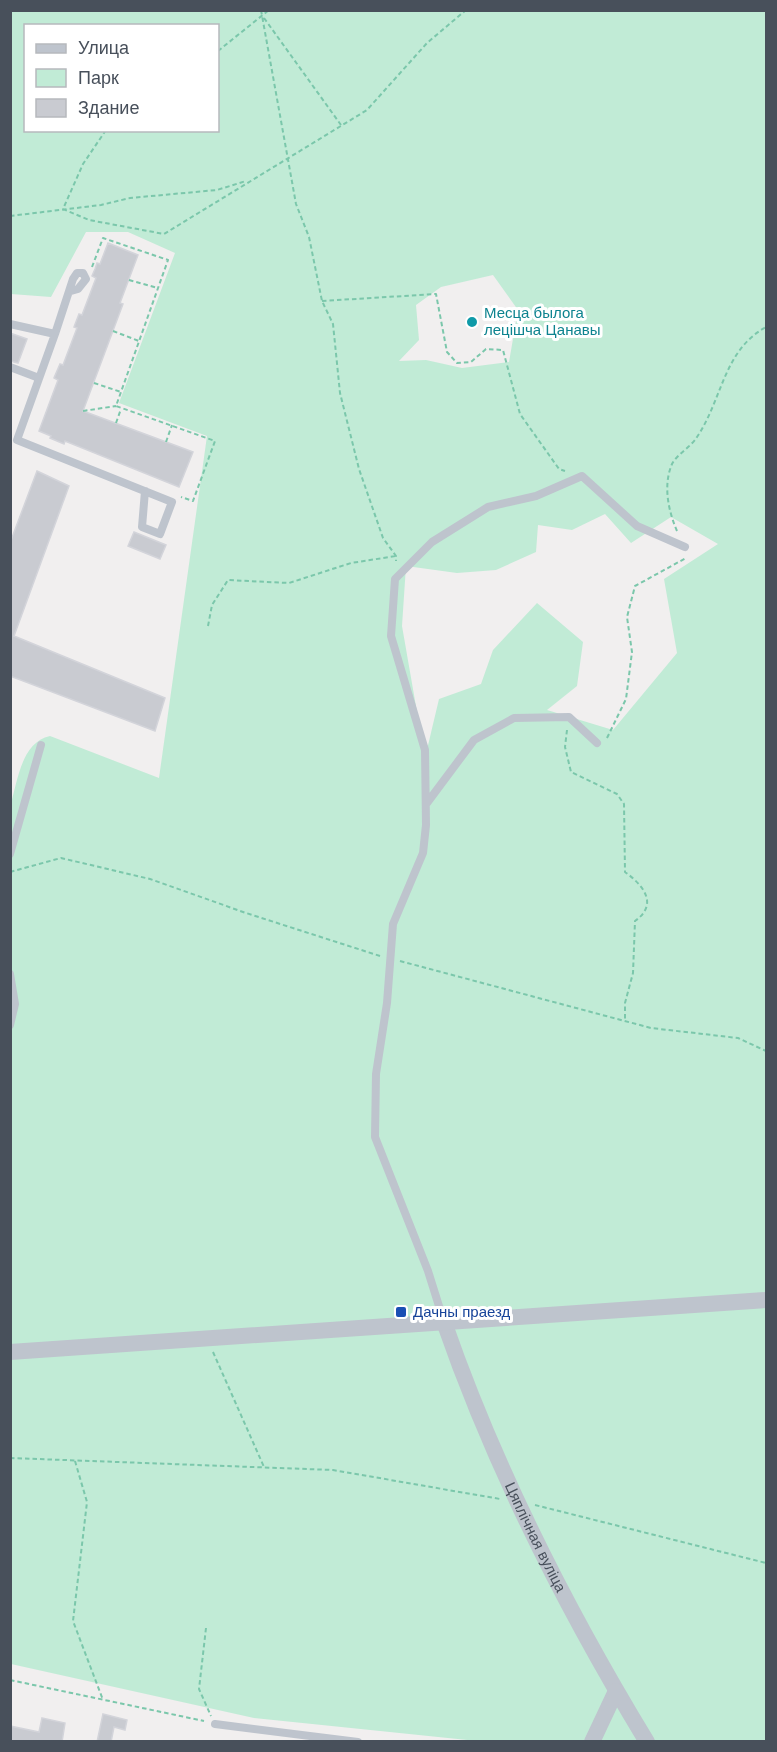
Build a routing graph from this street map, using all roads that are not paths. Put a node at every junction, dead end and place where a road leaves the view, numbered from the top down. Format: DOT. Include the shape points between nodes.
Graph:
graph roads {
  1 [pos="71,291"];
  2 [pos="10,324"];
  3 [pos="55,334"];
  4 [pos="10,367"];
  5 [pos="39,378"];
  6 [pos="145,491"];
  7 [pos="685,547"];
  8 [pos="597,743"];
  9 [pos="41,745"];
  10 [pos="427,804"];
  11 [pos="10,854"];
  12 [pos="10,974"];
  13 [pos="10,1025"];
  14 [pos="766,1300"];
  15 [pos="444,1322"];
  16 [pos="10,1352"];
  17 [pos="616,1690"];
  18 [pos="215,1724"];
  19 [pos="358,1742"];
  20 [pos="592,1742"];
  21 [pos="647,1742"];
  1 -- 3 [label="lane"];
  2 -- 3 [label="lane"];
  3 -- 5 [label="lane"];
  4 -- 5 [label="lane"];
  5 -- 6 [label="lane" via="17,440"];
  6 -- 6 [label="lane" via="172,502 160,534 142,527"];
  7 -- 10 [label="lane" via="637,525 582,476 536,496 489,507 432,542 395,579 391,636 425,750"];
  8 -- 10 [label="lane" via="569,717 514,718 474,740"];
  9 -- 11 [label="lane"];
  10 -- 15 [label="lane" via="423,853 393,924 387,1004 376,1074 375,1137"];
  12 -- 13 [label="lane" via="15,1004"];
  14 -- 15 [label="street"];
  15 -- 16 [label="street"];
  15 -- 17 [label="street, Цяплічная вуліца" via="465,1383 517,1500"];
  17 -- 20 [label="street"];
  17 -- 21 [label="street, Цяплічная вуліца"];
  18 -- 19 [label="lane"];
}
